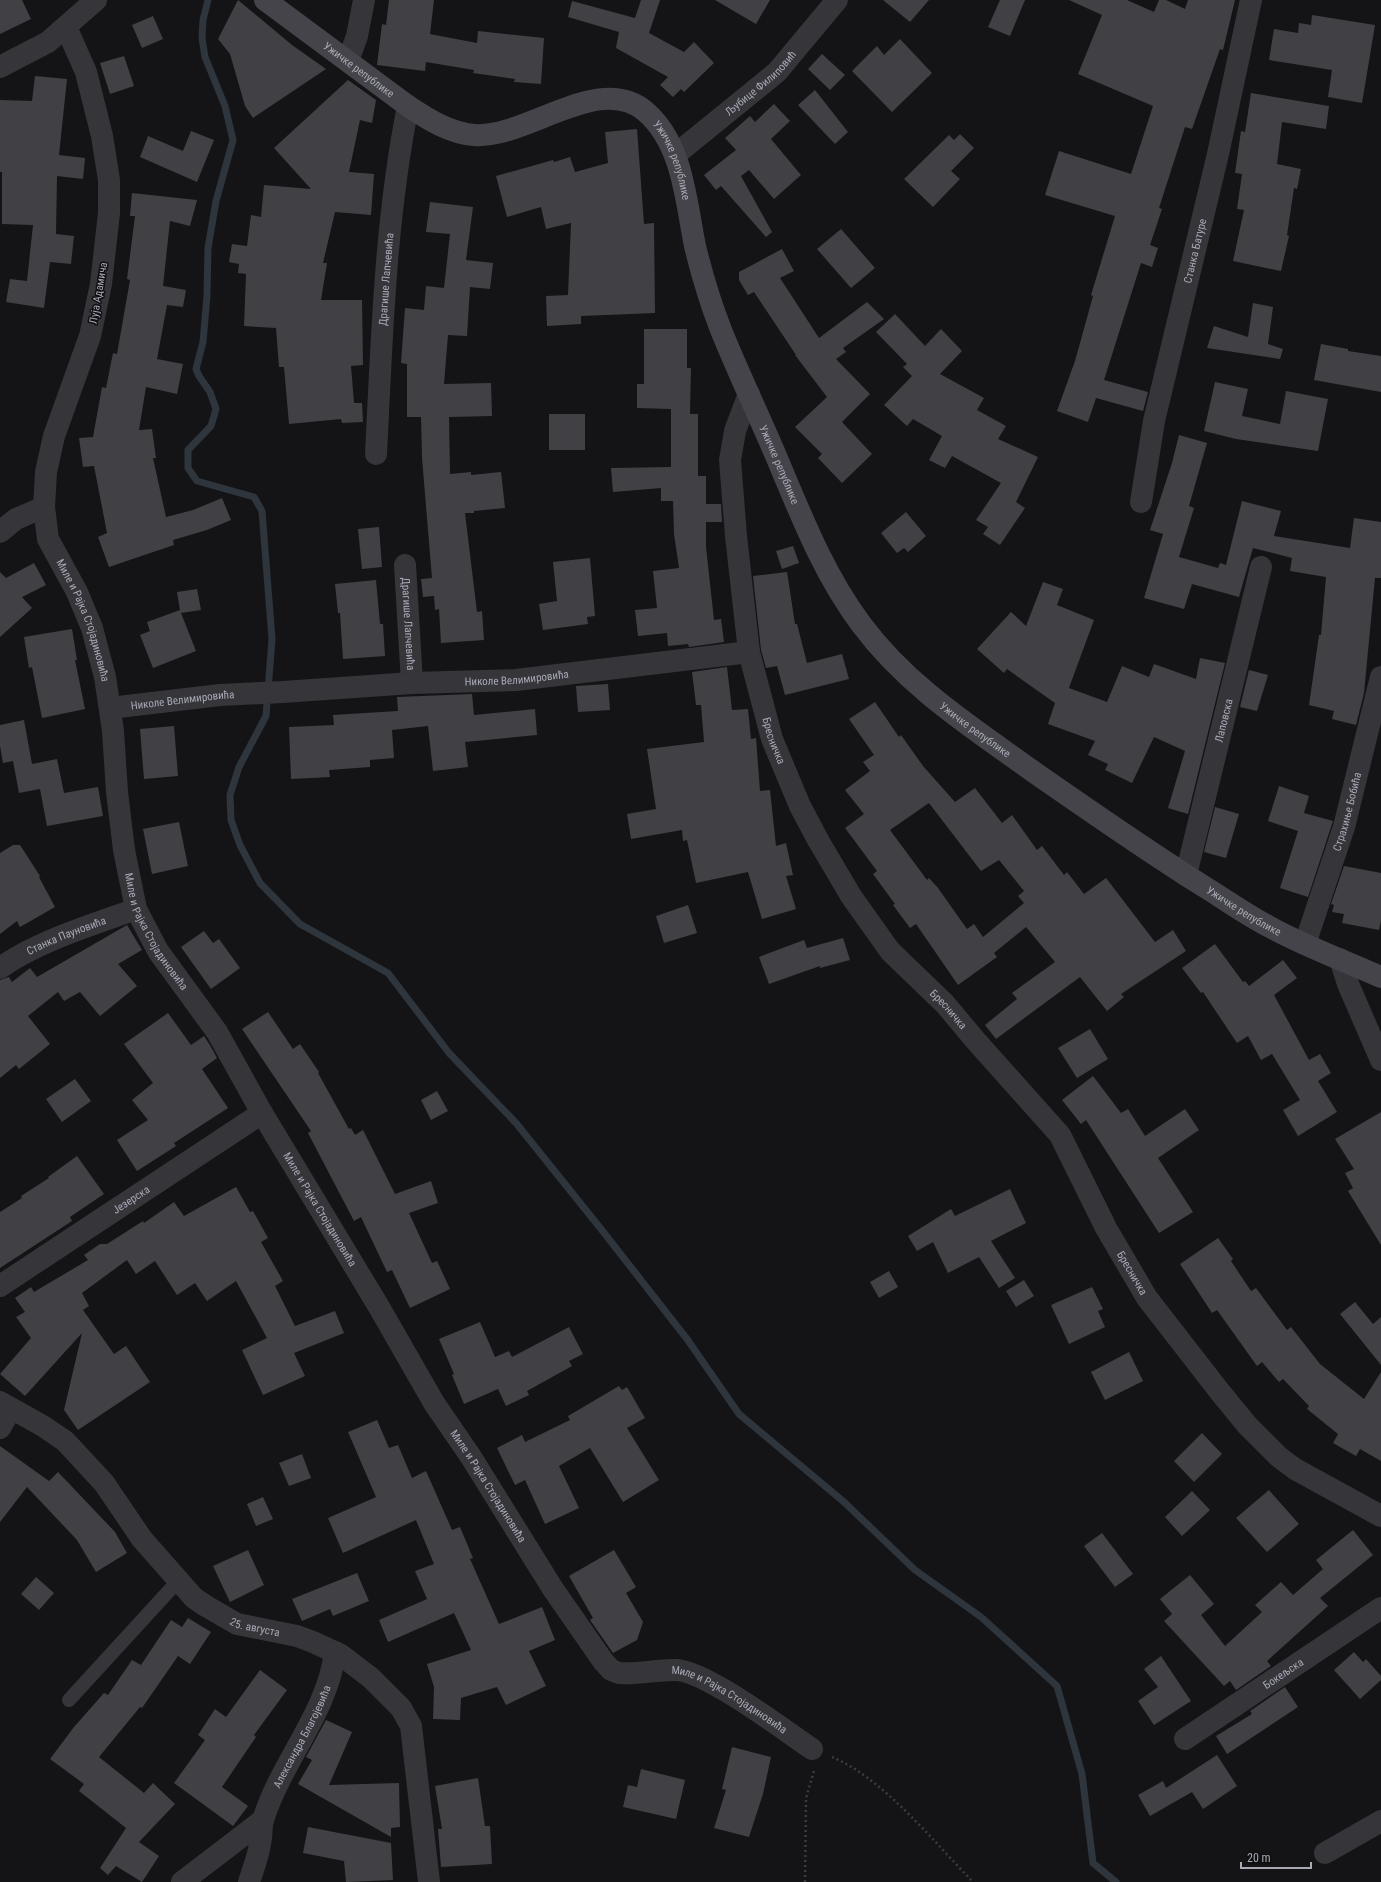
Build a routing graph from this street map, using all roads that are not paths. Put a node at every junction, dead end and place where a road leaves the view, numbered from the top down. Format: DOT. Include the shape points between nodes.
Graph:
graph roads {
  1 [pos="96,0"];
  2 [pos="265,0"];
  3 [pos="364,0"];
  4 [pos="837,0"];
  5 [pos="1250,0"];
  6 [pos="66,27"];
  7 [pos="348,61"];
  8 [pos="0,67"];
  9 [pos="408,106"];
  10 [pos="675,155"];
  11 [pos="749,394"];
  12 [pos="376,454"];
  13 [pos="1141,502"];
  14 [pos="44,507"];
  15 [pos="0,532"];
  16 [pos="405,566"];
  17 [pos="1261,567"];
  18 [pos="748,652"];
  19 [pos="1381,677"];
  20 [pos="412,683"];
  21 [pos="110,708"];
  22 [pos="1186,875"];
  23 [pos="136,909"];
  24 [pos="1305,944"];
  25 [pos="1340,959"];
  26 [pos="0,968"];
  27 [pos="1381,976"];
  28 [pos="1381,1060"];
  29 [pos="262,1113"];
  30 [pos="0,1286"];
  31 [pos="6,1406"];
  32 [pos="0,1428"];
  33 [pos="1381,1516"];
  34 [pos="178,1581"];
  35 [pos="1381,1608"];
  36 [pos="334,1652"];
  37 [pos="69,1700"];
  38 [pos="1185,1739"];
  39 [pos="814,1749"];
  40 [pos="263,1820"];
  41 [pos="1381,1821"];
  42 [pos="1325,1854"];
  43 [pos="182,1882"];
  44 [pos="249,1882"];
  45 [pos="429,1882"];
  1 -- 6 [label="street"];
  2 -- 7 [label="street, Ужичке републике"];
  3 -- 7 [label="street" via="357,36"];
  4 -- 10 [label="street, Љубице Филиповић" via="777,72"];
  5 -- 13 [label="street, Станка Батуре" via="1218,154 1154,421"];
  6 -- 8 [label="street" via="48,42"];
  6 -- 14 [label="street, Луја Адамича" via="86,72 102,136 109,180 109,213 101,284 90,336 54,436 46,472"];
  7 -- 9 [label="street, Ужичке републике"];
  9 -- 10 [label="street, Ужичке републике" via="430,121 460,133 476,135 509,131 593,101 606,99 633,103 657,122"];
  9 -- 12 [label="street, Драгише Лапчевића" via="391,210 384,284"];
  10 -- 11 [label="street, Ужичке републике" via="710,300"];
  11 -- 18 [label="street, Бресничка" via="735,431 730,460"];
  11 -- 22 [label="street, Ужичке републике" via="835,587 864,628 898,668 962,722"];
  14 -- 15 [label="street" via="16,519"];
  14 -- 21 [label="street, Миле и Рајка Стојадиновића" via="48,539 77,592 92,628"];
  16 -- 20 [label="street, Драгише Лапчевића"];
  17 -- 22 [label="street, Лаповска"];
  18 -- 20 [label="street, Николе Велимировића" via="516,680"];
  18 -- 33 [label="street, Бресничка" via="772,739 800,806 848,890 890,951 945,1004 1060,1134 1106,1228 1147,1298 1247,1425 1279,1457 1295,1468"];
  19 -- 24 [label="street, Страхиње Бобића" via="1344,827"];
  20 -- 21 [label="street, Николе Велимировића" via="213,695"];
  21 -- 23 [label="street, Миле и Рајка Стојадиновића" via="124,850"];
  22 -- 24 [label="street, Ужичке републике" via="1265,924"];
  23 -- 26 [label="street, Станка Пауновића" via="49,941"];
  23 -- 29 [label="street, Миле и Рајка Стојадиновића" via="158,950 217,1032"];
  24 -- 25 [label="street, Ужичке републике"];
  25 -- 27 [label="street, Ужичке републике"];
  25 -- 28 [label="street"];
  29 -- 30 [label="street, Језерска"];
  29 -- 39 [label="street, Миле и Рајка Стојадиновића" via="380,1307 434,1403 471,1457 553,1589 603,1661 611,1670 619,1673 677,1670 696,1676"];
  31 -- 32 [label="street"];
  31 -- 34 [label="street, 25. августа" via="43,1426 70,1447 104,1483 142,1539"];
  34 -- 36 [label="street, 25. августа" via="206,1606 237,1624 297,1636"];
  34 -- 37 [label="lane"];
  35 -- 38 [label="street, Бокељска"];
  36 -- 40 [label="street, Александра Благојевића" via="333,1666 324,1692"];
  36 -- 45 [label="street, 25. августа" via="361,1670 386,1692 401,1708 411,1726"];
  40 -- 43 [label="street, Александра Благојевића"];
  40 -- 44 [label="street, Александра Благојевића" via="260,1845"];
  41 -- 42 [label="street"];
}
